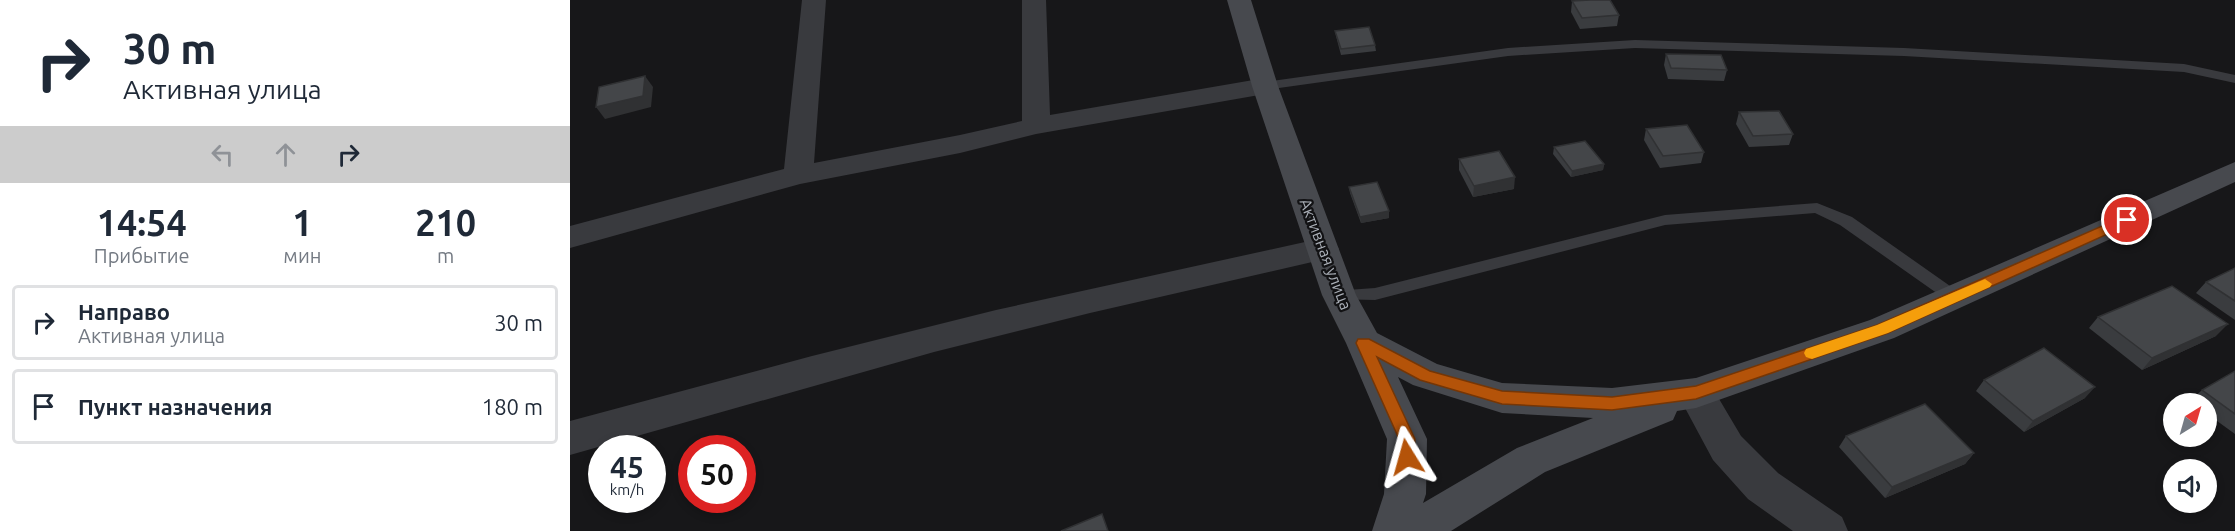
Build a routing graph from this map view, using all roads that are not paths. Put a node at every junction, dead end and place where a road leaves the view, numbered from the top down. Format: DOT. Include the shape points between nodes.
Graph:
graph roads {
  1 [pos="813,0"];
  2 [pos="1034,0"];
  3 [pos="1239,0"];
  4 [pos="2235,79"];
  5 [pos="1265,86"];
  6 [pos="1036,126"];
  7 [pos="2235,171"];
  8 [pos="798,175"];
  9 [pos="570,237"];
  10 [pos="1323,249"];
  11 [pos="1339,295"];
  12 [pos="1954,297"];
  13 [pos="1364,343"];
  14 [pos="1696,393"];
  15 [pos="570,438"];
  16 [pos="1393,531"];
  17 [pos="1414,531"];
  18 [pos="1827,531"];
  1 -- 8 [label="street"];
  2 -- 6 [label="street"];
  3 -- 5 [label="main road, Активная улица"];
  4 -- 5 [label="lane" via="2184,68 1916,53 1635,44 1508,52"];
  5 -- 6 [label="street"];
  5 -- 10 [label="main road, Активная улица"];
  6 -- 8 [label="street"];
  7 -- 12 [label="main road"];
  8 -- 9 [label="street"];
  10 -- 11 [label="main road, Активная улица"];
  10 -- 15 [label="street" via="1058,308 719,395"];
  11 -- 12 [label="lane" via="1375,294 1665,220 1817,208 1846,221"];
  11 -- 13 [label="main road, Активная улица"];
  12 -- 14 [label="main road" via="1882,329"];
  13 -- 14 [label="main road" via="1425,375 1502,398 1612,404"];
  13 -- 16 [label="main road, Активная улица" via="1407,439 1405,494"];
  14 -- 17 [label="main road" via="1532,460"];
  14 -- 18 [label="street" via="1727,448 1763,486"];
}
